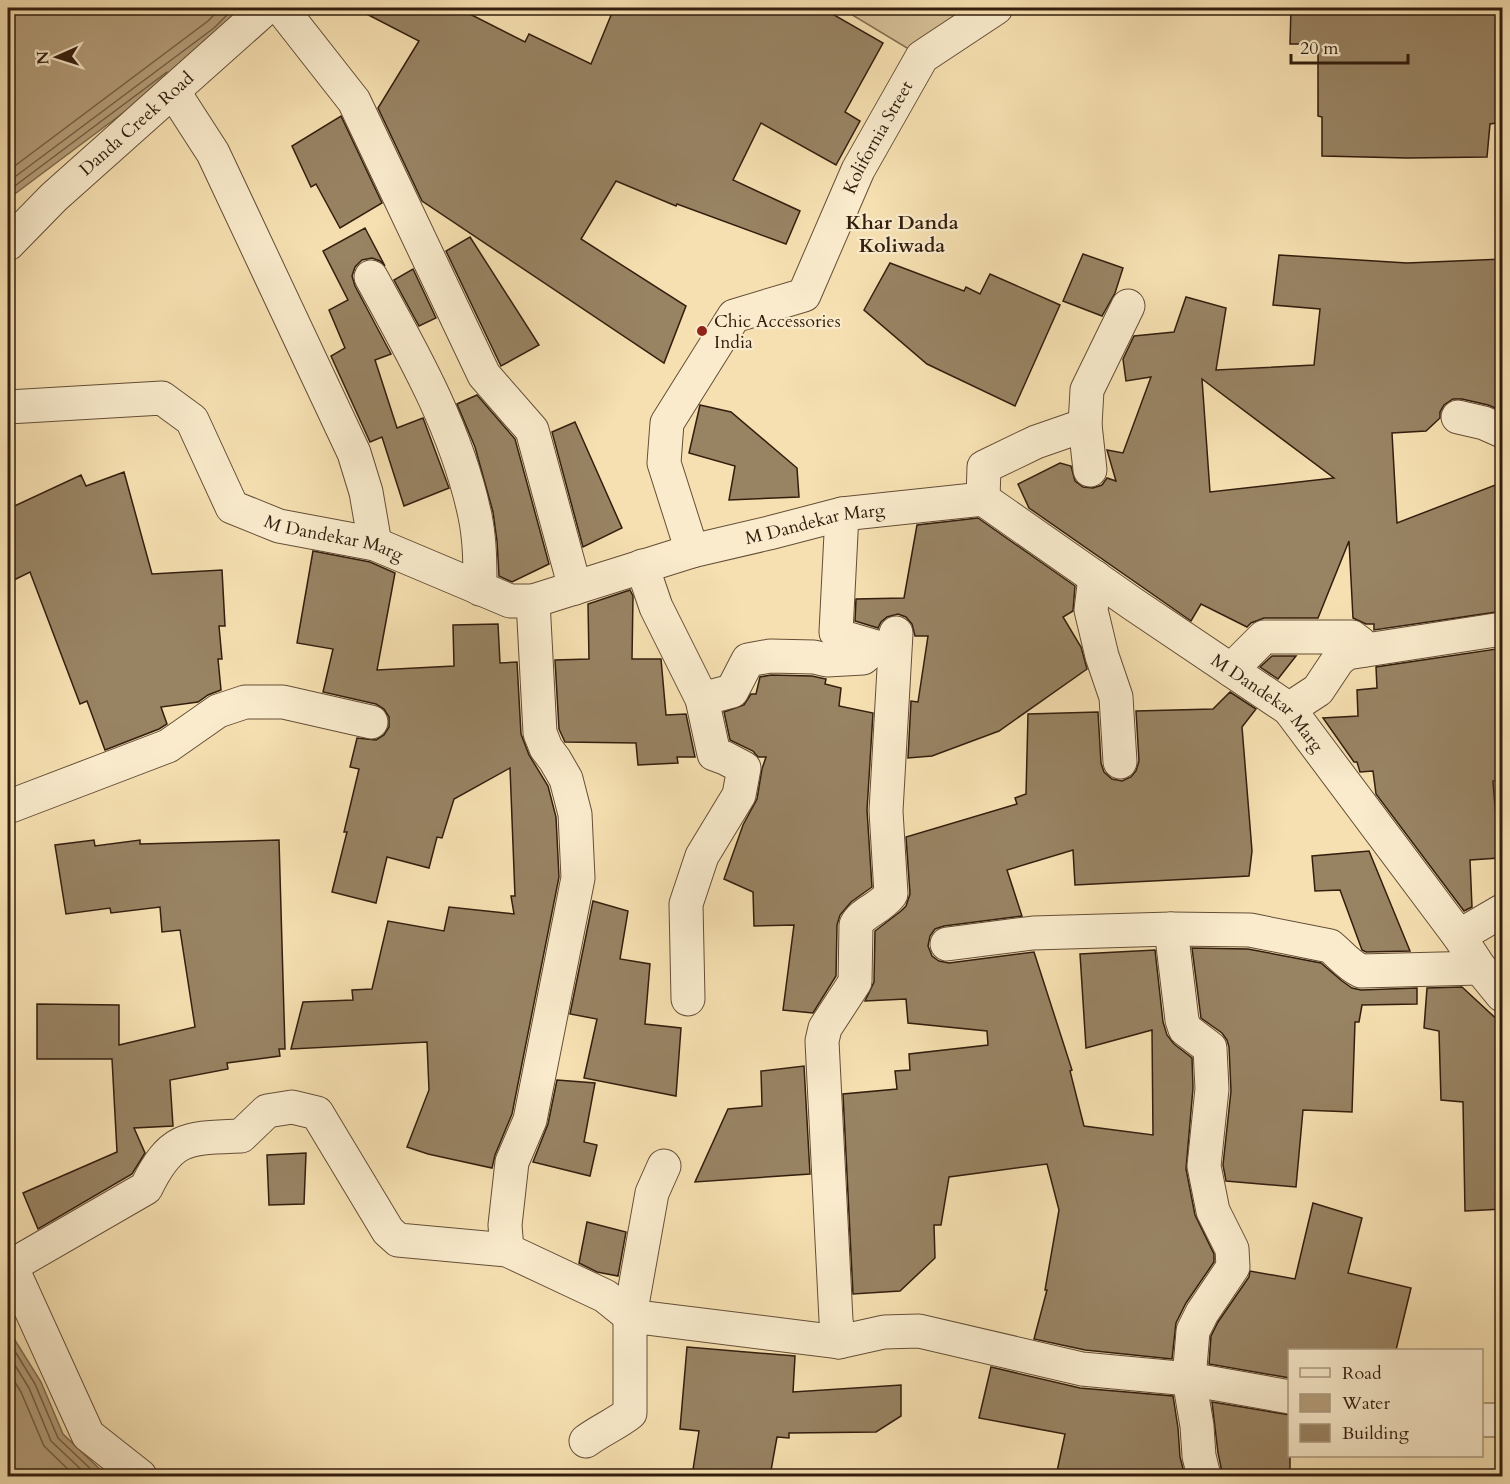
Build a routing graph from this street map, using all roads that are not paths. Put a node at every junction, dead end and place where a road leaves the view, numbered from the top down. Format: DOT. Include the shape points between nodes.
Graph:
graph roads {
  1 [pos="266,8"];
  2 [pos="281,8"];
  3 [pos="996,8"];
  4 [pos="172,91"];
  5 [pos="8,244"];
  6 [pos="371,277"];
  7 [pos="1128,306"];
  8 [pos="8,407"];
  9 [pos="1458,417"];
  10 [pos="1085,425"];
  11 [pos="1503,431"];
  12 [pos="1090,470"];
  13 [pos="983,499"];
  14 [pos="842,514"];
  15 [pos="375,544"];
  16 [pos="692,551"];
  17 [pos="642,566"];
  18 [pos="1095,577"];
  19 [pos="575,588"];
  20 [pos="480,589"];
  21 [pos="533,602"];
  22 [pos="1503,629"];
  23 [pos="888,644"];
  24 [pos="1365,650"];
  25 [pos="1231,670"];
  26 [pos="702,699"];
  27 [pos="1289,709"];
  28 [pos="371,722"];
  29 [pos="1120,762"];
  30 [pos="8,807"];
  31 [pos="1503,911"];
  32 [pos="1171,929"];
  33 [pos="1459,936"];
  34 [pos="947,944"];
  35 [pos="1480,968"];
  36 [pos="1503,995"];
  37 [pos="688,999"];
  38 [pos="664,1166"];
  39 [pos="507,1250"];
  40 [pos="9,1264"];
  41 [pos="630,1316"];
  42 [pos="839,1342"];
  43 [pos="1189,1379"];
  44 [pos="1288,1397"];
  45 [pos="1483,1420"];
  46 [pos="1503,1420"];
  47 [pos="586,1441"];
  48 [pos="140,1476"];
  49 [pos="1204,1476"];
  1 -- 4 [label="street, Danda Creek Road"];
  2 -- 19 [label="street" via="354,101 484,375 532,430"];
  3 -- 16 [label="street, Kolifornia Street" via="922,57 858,170 804,295 734,316 667,423 664,463"];
  4 -- 5 [label="street, Danda Creek Road"];
  4 -- 15 [label="street" via="213,153 354,453"];
  6 -- 20 [label="street" via="423,372 463,470 477,527"];
  7 -- 10 [label="street" via="1087,390"];
  8 -- 15 [label="street, M Dandekar Marg" via="162,398 192,420 232,507 279,526"];
  9 -- 11 [label="street"];
  10 -- 12 [label="street"];
  10 -- 13 [label="street" via="1036,442 984,467"];
  13 -- 14 [label="street, M Dandekar Marg"];
  13 -- 18 [label="street, M Dandekar Marg"];
  14 -- 16 [label="street, M Dandekar Marg"];
  14 -- 23 [label="street" via="836,632 846,638"];
  15 -- 20 [label="street, M Dandekar Marg"];
  16 -- 17 [label="street, M Dandekar Marg"];
  17 -- 19 [label="street, M Dandekar Marg"];
  17 -- 26 [label="street" via="656,607"];
  18 -- 25 [label="street, M Dandekar Marg"];
  18 -- 29 [label="street" via="1090,610 1116,697"];
  19 -- 21 [label="street, M Dandekar Marg"];
  20 -- 21 [label="street, M Dandekar Marg" via="510,601"];
  21 -- 39 [label="street" via="540,733 566,779 575,814 578,878 530,1120 512,1162 505,1225"];
  22 -- 24 [label="street"];
  23 -- 26 [label="street" via="863,658 770,656 748,660 732,691"];
  23 -- 42 [label="street" via="886,811 891,894 859,918 855,982 825,1028 822,1041"];
  24 -- 25 [label="street" via="1352,637 1264,637"];
  24 -- 27 [label="street" via="1341,655 1318,690"];
  25 -- 27 [label="street, M Dandekar Marg"];
  26 -- 37 [label="street" via="714,754 744,768 739,795 702,856 686,904"];
  27 -- 33 [label="street, M Dandekar Marg"];
  28 -- 30 [label="street" via="283,702 245,702 218,711 168,746"];
  31 -- 33 [label="street"];
  32 -- 34 [label="street" via="1033,933"];
  32 -- 35 [label="street" via="1250,930 1321,943 1361,971"];
  32 -- 43 [label="street" via="1182,1020 1185,1029 1210,1048 1212,1089 1204,1166 1213,1211 1232,1249 1233,1267 1193,1331"];
  33 -- 35 [label="street, M Dandekar Marg"];
  35 -- 36 [label="street, M Dandekar Marg"];
  38 -- 41 [label="street" via="652,1193"];
  39 -- 40 [label="street" via="392,1236 317,1113 292,1107 267,1111 242,1136 202,1137 174,1146 146,1188"];
  39 -- 41 [label="street" via="605,1296"];
  40 -- 48 [label="street" via="88,1435"];
  41 -- 42 [label="street"];
  41 -- 47 [label="street" via="630,1413"];
  42 -- 43 [label="street" via="884,1332 919,1331 1082,1369"];
  43 -- 44 [label="street"];
  43 -- 49 [label="street"];
  45 -- 46 [label="street"];
}
